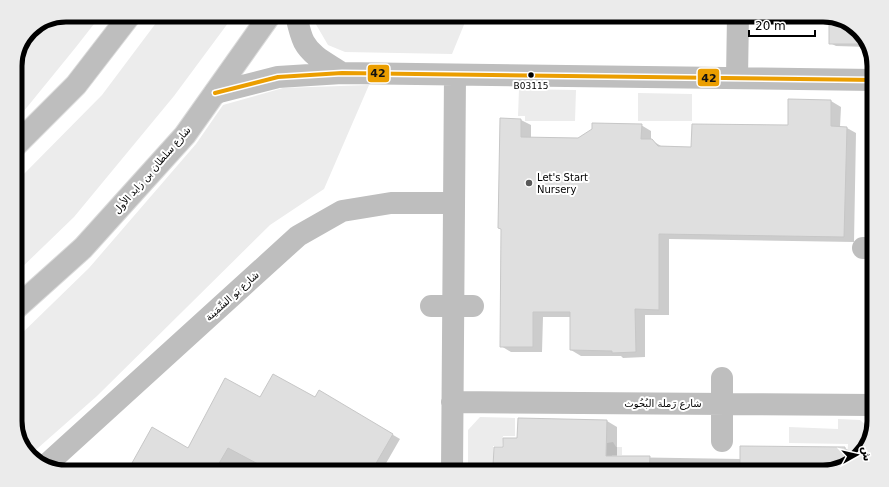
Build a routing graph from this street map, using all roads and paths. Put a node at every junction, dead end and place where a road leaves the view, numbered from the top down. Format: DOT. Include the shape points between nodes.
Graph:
graph roads {
  1 [pos="125,22"];
  2 [pos="265,22"];
  3 [pos="298,22"];
  4 [pos="738,22"];
  5 [pos="342,73"];
  6 [pos="455,75"];
  7 [pos="737,78"];
  8 [pos="867,80"];
  9 [pos="215,93"];
  10 [pos="22,139"];
  11 [pos="454,203"];
  12 [pos="22,304"];
  13 [pos="431,306"];
  14 [pos="463,306"];
  15 [pos="722,378"];
  16 [pos="452,402"];
  17 [pos="722,404"];
  18 [pos="867,405"];
  19 [pos="722,441"];
  20 [pos="50,462"];
  21 [pos="452,465"];
  1 -- 10 [label="street" via="76,86"];
  2 -- 9 [label="street, شارع سلطان بن زايد الأول"];
  3 -- 5 [label="street" via="309,49 316,57"];
  4 -- 7 [label="street"];
  5 -- 6 [label="street"];
  5 -- 9 [label="street" via="278,77"];
  6 -- 7 [label="street"];
  6 -- 11 [label="street"];
  7 -- 8 [label="street"];
  9 -- 12 [label="street, شارع سلطان بن زايد الأول" via="185,136 83,248"];
  11 -- 14 [label="street"];
  11 -- 20 [label="street, شارع يَو السِّمَينة" via="391,203 342,211 298,236"];
  13 -- 14 [label="street"];
  14 -- 16 [label="street"];
  15 -- 17 [label="street"];
  16 -- 17 [label="street, شارع رَملة البُحُوث"];
  16 -- 21 [label="street"];
  17 -- 18 [label="street, شارع رَملة البُحُوث"];
  17 -- 19 [label="street"];
}
